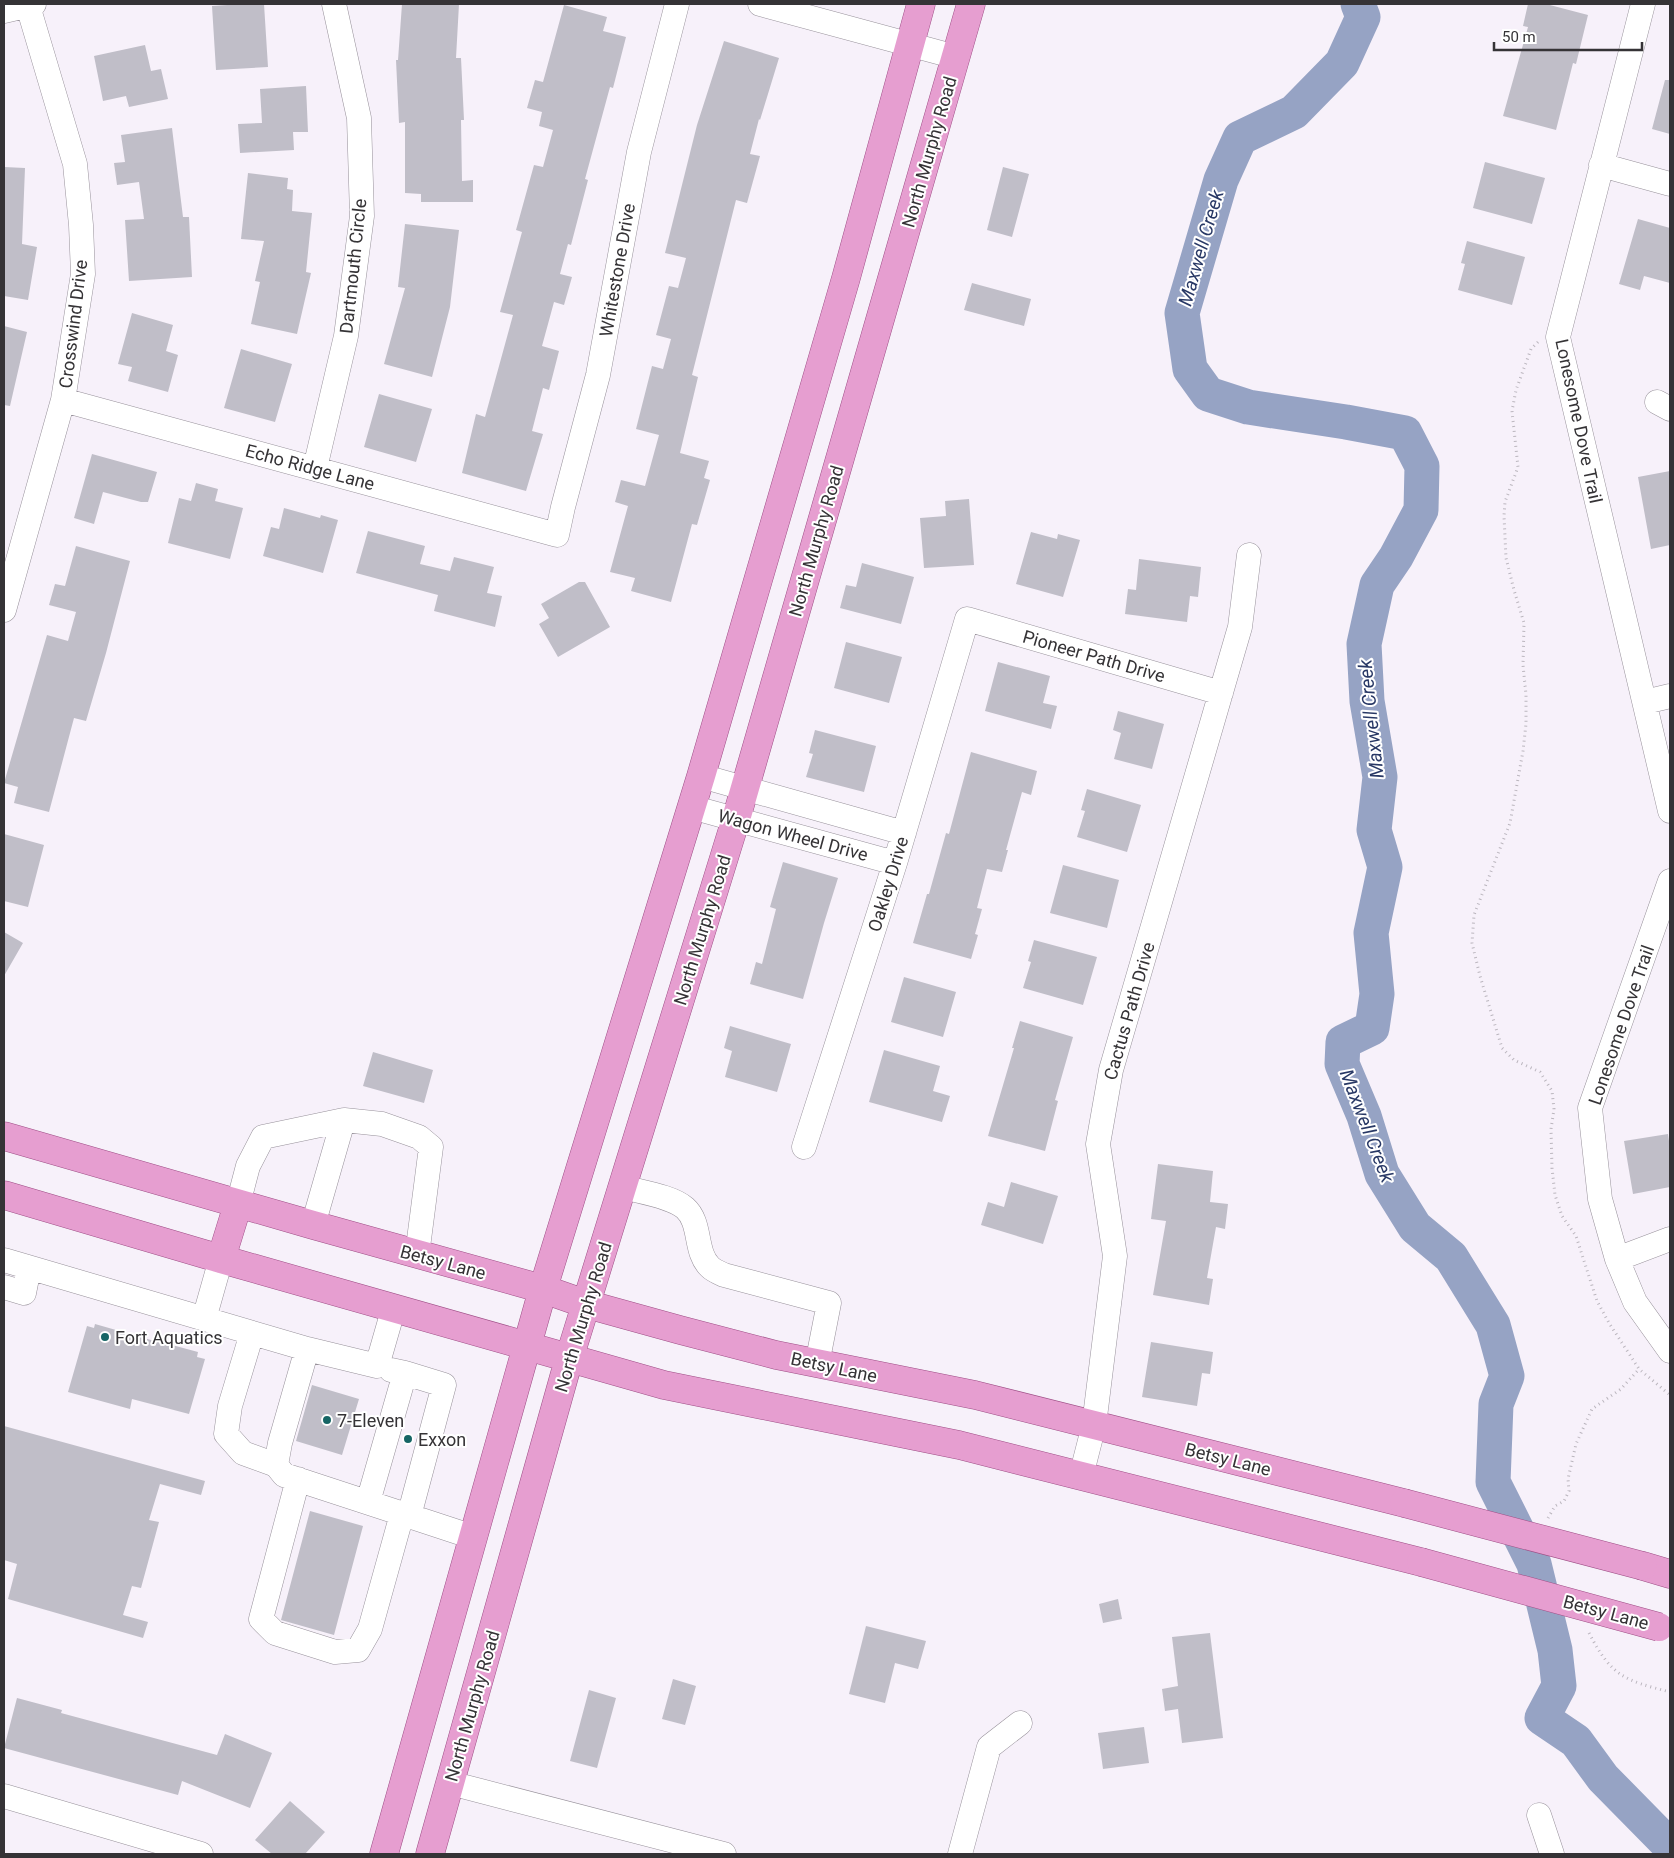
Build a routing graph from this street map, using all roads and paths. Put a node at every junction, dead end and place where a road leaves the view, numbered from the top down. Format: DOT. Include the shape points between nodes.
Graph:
graph roads {
  1 [pos="334,4"];
  2 [pos="677,4"];
  3 [pos="760,4"];
  4 [pos="921,4"];
  5 [pos="970,4"];
  6 [pos="1643,4"];
  7 [pos="31,5"];
  8 [pos="4,11"];
  9 [pos="909,44"];
  10 [pos="956,57"];
  11 [pos="1602,165"];
  12 [pos="1670,184"];
  13 [pos="1558,337"];
  14 [pos="63,400"];
  15 [pos="315,468"];
  16 [pos="557,535"];
  17 [pos="1249,555"];
  18 [pos="4,610"];
  19 [pos="967,619"];
  20 [pos="1221,692"];
  21 [pos="1670,696"];
  22 [pos="1645,702"];
  23 [pos="701,776"];
  24 [pos="745,788"];
  25 [pos="691,807"];
  26 [pos="1670,811"];
  27 [pos="736,820"];
  28 [pos="904,833"];
  29 [pos="895,863"];
  30 [pos="1670,881"];
  31 [pos="1662,932"];
  32 [pos="343,1121"];
  33 [pos="4,1136"];
  34 [pos="804,1146"];
  35 [pos="623,1187"];
  36 [pos="4,1195"];
  37 [pos="238,1204"];
  38 [pos="313,1225"];
  39 [pos="1670,1239"];
  40 [pos="417,1255"];
  41 [pos="222,1259"];
  42 [pos="1617,1259"];
  43 [pos="4,1260"];
  44 [pos="29,1268"];
  45 [pos="4,1287"];
  46 [pos="543,1289"];
  47 [pos="586,1304"];
  48 [pos="394,1308"];
  49 [pos="204,1319"];
  50 [pos="252,1333"];
  51 [pos="528,1347"];
  52 [pos="307,1349"];
  53 [pos="1670,1351"];
  54 [pos="569,1359"];
  55 [pos="817,1364"];
  56 [pos="377,1366"];
  57 [pos="1639,1369"];
  58 [pos="405,1373"];
  59 [pos="1670,1394"];
  60 [pos="1094,1425"];
  61 [pos="276,1465"];
  62 [pos="1081,1476"];
  63 [pos="298,1479"];
  64 [pos="1568,1479"];
  65 [pos="368,1502"];
  66 [pos="406,1515"];
  67 [pos="473,1536"];
  68 [pos="1670,1574"];
  69 [pos="1665,1628"];
  70 [pos="1020,1723"];
  71 [pos="450,1783"];
  72 [pos="4,1796"];
  73 [pos="1538,1815"];
  74 [pos="201,1854"];
  75 [pos="384,1854"];
  76 [pos="430,1854"];
  77 [pos="724,1854"];
  78 [pos="960,1854"];
  79 [pos="1552,1854"];
  1 -- 15 [label="street, Dartmouth Circle" via="359,118 362,216 346,336"];
  2 -- 16 [label="street, Whitestone Drive" via="638,152 598,376"];
  3 -- 9 [label="street"];
  4 -- 9 [label="main road"];
  5 -- 10 [label="main road, North Murphy Road"];
  6 -- 11 [label="street, Lonesome Dove Trail"];
  7 -- 8 [label="street"];
  7 -- 14 [label="street, Crosswind Drive" via="75,164 81,225 83,274"];
  9 -- 10 [label="street"];
  9 -- 23 [label="main road" via="846,278"];
  10 -- 24 [label="main road, North Murphy Road"];
  11 -- 12 [label="street"];
  11 -- 13 [label="street, Lonesome Dove Trail"];
  13 -- 22 [label="street, Lonesome Dove Trail"];
  13 -- 57 [label="path" via="1539,340 1531,349 1512,411 1518,467 1505,502 1503,535 1524,623 1526,724 1510,822 1474,915 1472,943 1502,1048 1514,1060 1540,1072 1552,1091 1555,1195 1562,1216 1576,1236 1597,1301"];
  14 -- 15 [label="street, Echo Ridge Lane"];
  14 -- 18 [label="street, Crosswind Drive"];
  15 -- 16 [label="street, Echo Ridge Lane"];
  17 -- 20 [label="street, Cactus Path Drive" via="1240,627"];
  19 -- 20 [label="street, Pioneer Path Drive"];
  19 -- 28 [label="street, Oakley Drive"];
  20 -- 60 [label="street, Cactus Path Drive" via="1109,1079 1098,1144 1115,1256"];
  21 -- 22 [label="street"];
  22 -- 26 [label="street, Lonesome Dove Trail"];
  23 -- 24 [label="street, Wagon Wheel Drive"];
  23 -- 25 [label="main road"];
  24 -- 27 [label="main road, North Murphy Road"];
  24 -- 28 [label="street, Wagon Wheel Drive"];
  25 -- 27 [label="street, Wagon Wheel Drive"];
  25 -- 46 [label="main road"];
  27 -- 29 [label="street, Wagon Wheel Drive"];
  27 -- 35 [label="main road, North Murphy Road"];
  28 -- 29 [label="street, Oakley Drive"];
  29 -- 34 [label="street, Oakley Drive"];
  30 -- 31 [label="street, Lonesome Dove Trail"];
  31 -- 42 [label="street, Lonesome Dove Trail" via="1590,1108 1600,1199"];
  32 -- 37 [label="street" via="263,1137 248,1166"];
  32 -- 38 [label="street"];
  32 -- 40 [label="street" via="382,1124 419,1137 431,1147"];
  33 -- 37 [label="main road, Betsy Lane"];
  35 -- 47 [label="main road, North Murphy Road"];
  35 -- 55 [label="street" via="672,1200 685,1208 710,1268 724,1275 829,1302"];
  36 -- 41 [label="main road, Betsy Lane"];
  37 -- 38 [label="main road, Betsy Lane"];
  37 -- 41 [label="main road"];
  38 -- 40 [label="main road, Betsy Lane"];
  39 -- 42 [label="street"];
  40 -- 46 [label="main road, Betsy Lane"];
  41 -- 48 [label="main road, Betsy Lane"];
  41 -- 49 [label="street"];
  42 -- 53 [label="street, Lonesome Dove Trail" via="1635,1302"];
  43 -- 44 [label="street"];
  44 -- 45 [label="street" via="24,1293"];
  44 -- 49 [label="street"];
  46 -- 47 [label="main road, Betsy Lane"];
  46 -- 51 [label="main road"];
  47 -- 54 [label="main road, North Murphy Road"];
  47 -- 55 [label="main road, Betsy Lane"];
  48 -- 51 [label="main road, Betsy Lane"];
  48 -- 56 [label="street"];
  49 -- 50 [label="street"];
  50 -- 52 [label="street"];
  50 -- 61 [label="street" via="230,1406 226,1434 243,1453"];
  51 -- 54 [label="main road, Betsy Lane"];
  51 -- 67 [label="main road"];
  52 -- 56 [label="street"];
  52 -- 61 [label="street"];
  54 -- 62 [label="main road, Betsy Lane" via="664,1385 959,1445"];
  54 -- 71 [label="main road, North Murphy Road"];
  55 -- 60 [label="main road, Betsy Lane" via="975,1395"];
  56 -- 58 [label="street"];
  57 -- 59 [label="path"];
  57 -- 64 [label="path" via="1621,1389 1592,1409 1576,1444"];
  58 -- 65 [label="street"];
  58 -- 66 [label="street" via="444,1385"];
  60 -- 62 [label="street, Cactus Path Drive"];
  60 -- 68 [label="main road, Betsy Lane, bridge"];
  61 -- 63 [label="street" via="284,1475"];
  62 -- 69 [label="main road, Betsy Lane, bridge"];
  63 -- 65 [label="street"];
  63 -- 66 [label="street" via="261,1619 274,1633 334,1652 358,1650 370,1629"];
  65 -- 66 [label="street"];
  66 -- 67 [label="street"];
  67 -- 75 [label="main road"];
  70 -- 78 [label="street" via="989,1747"];
  71 -- 76 [label="main road, North Murphy Road"];
  71 -- 77 [label="street"];
  72 -- 74 [label="street"];
  73 -- 79 [label="street"];
}
